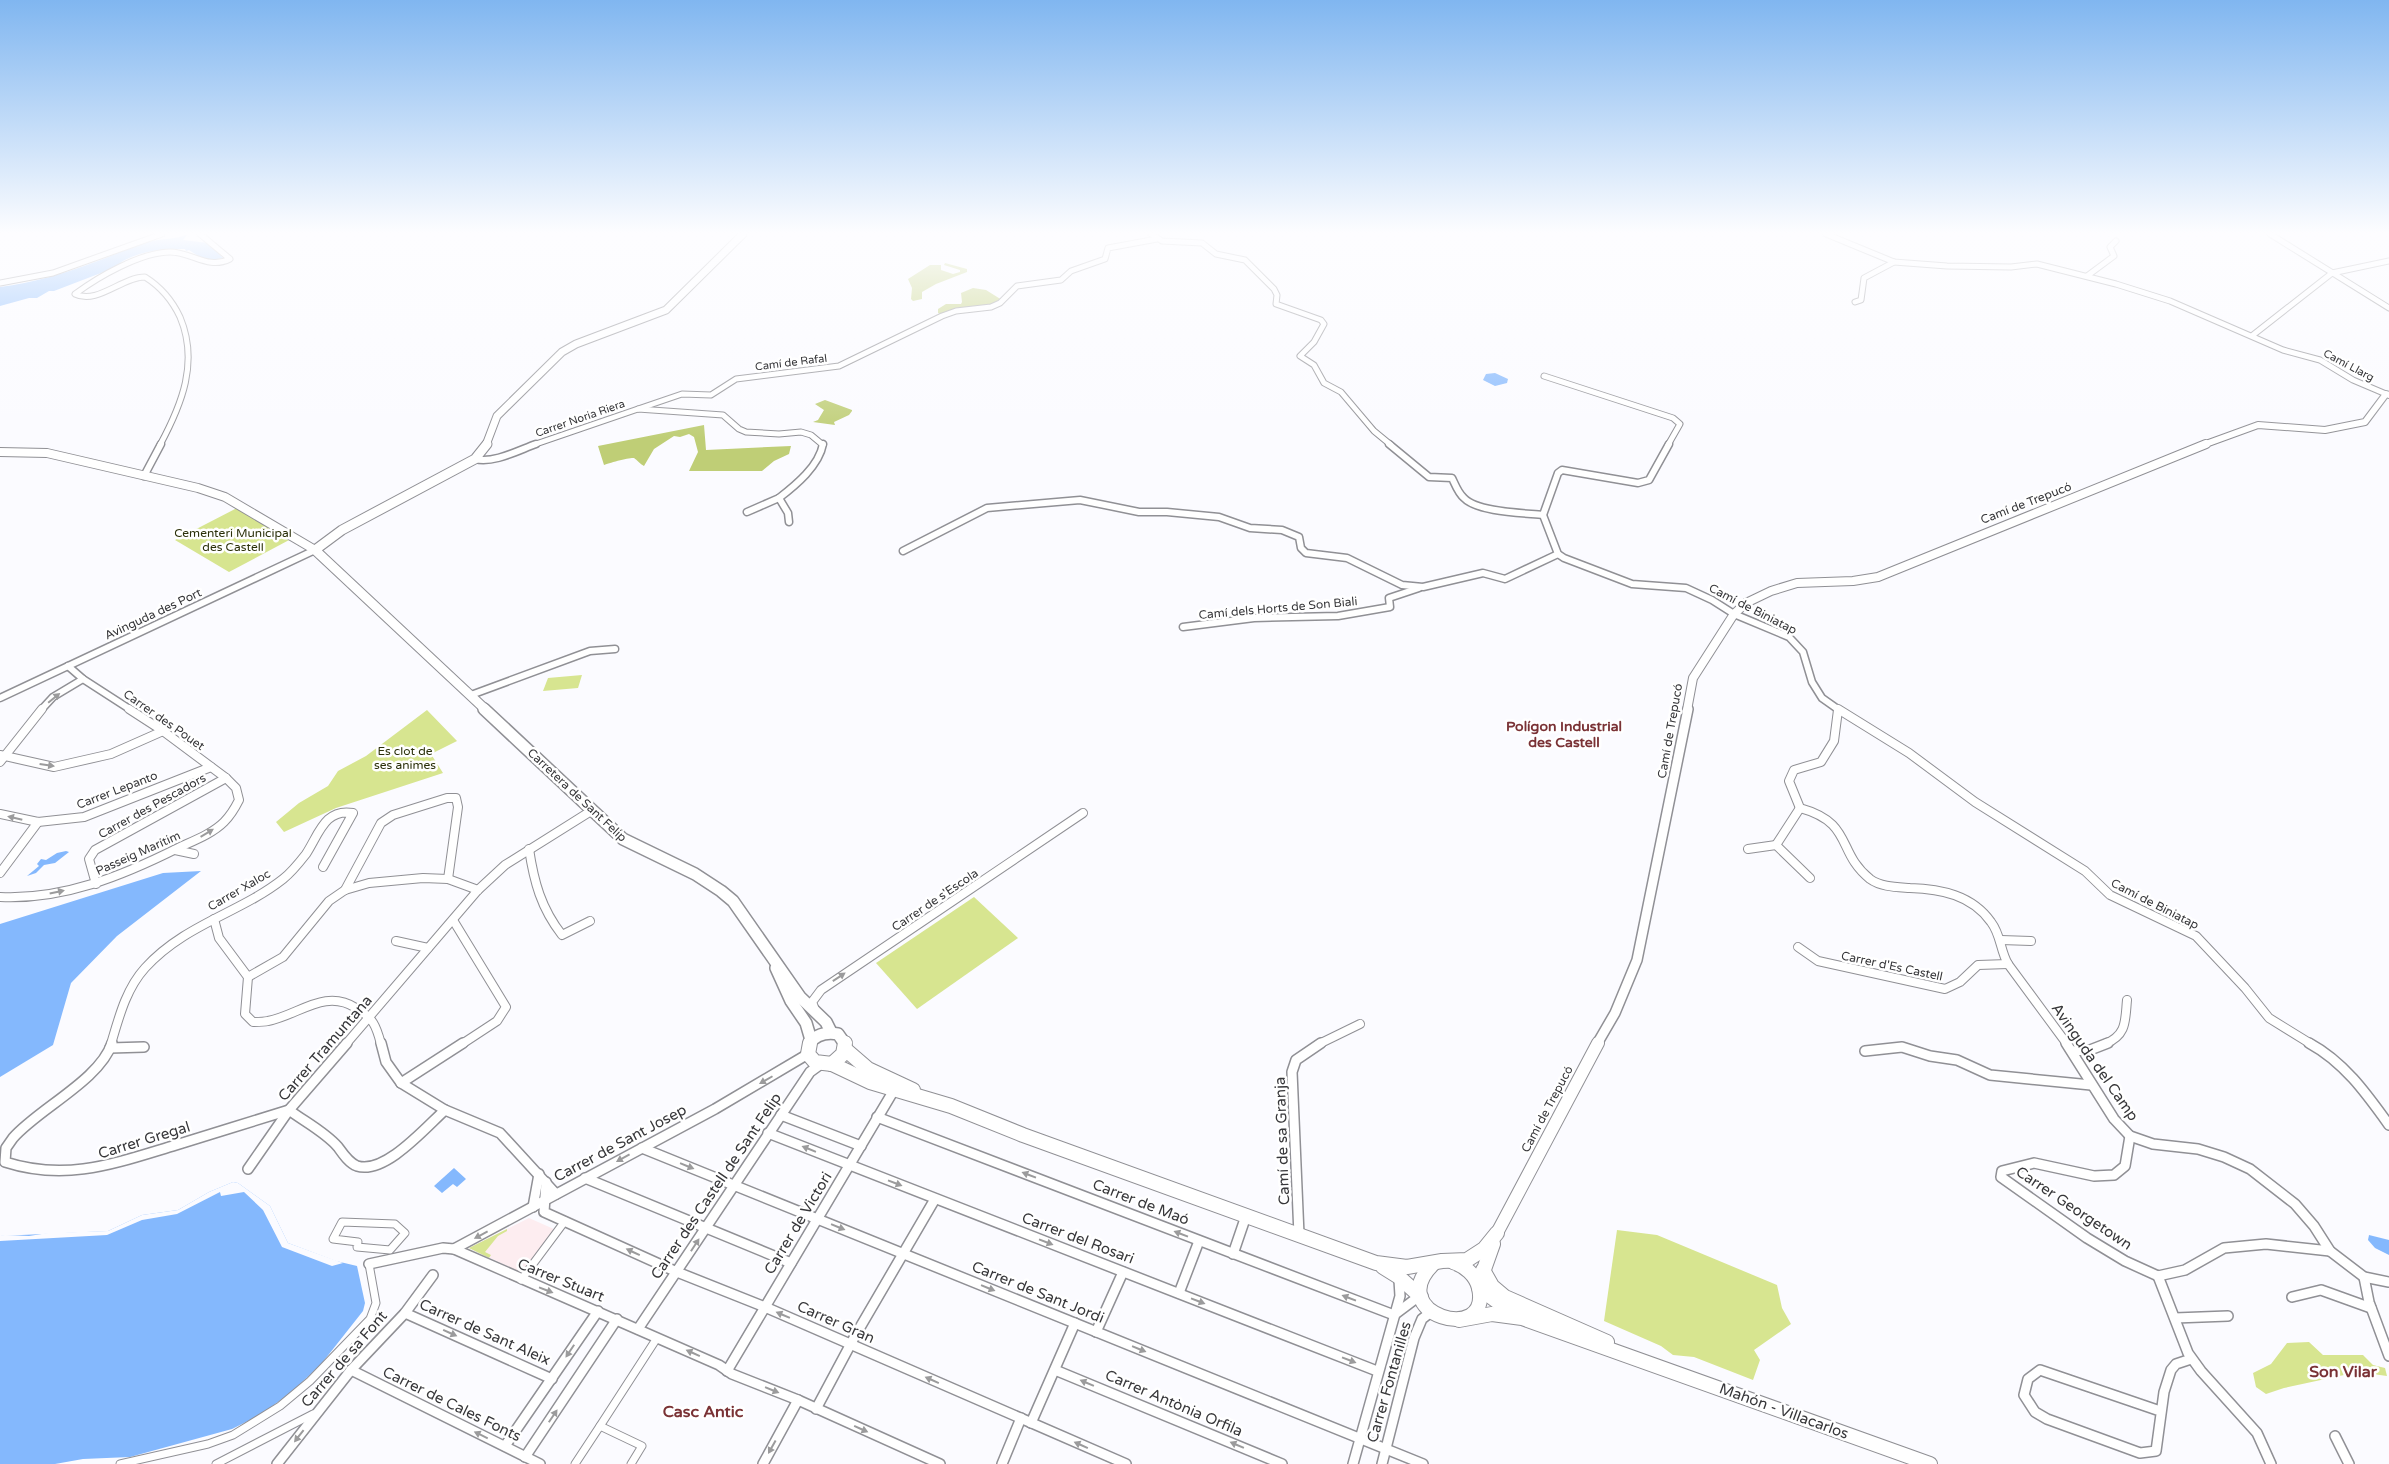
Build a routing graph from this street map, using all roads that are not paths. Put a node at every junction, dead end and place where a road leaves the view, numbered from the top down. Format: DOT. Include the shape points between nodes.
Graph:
graph roads {
  1 [pos="172,302"];
  2 [pos="674,302"];
  3 [pos="1001,302"];
  4 [pos="1276,302"];
  5 [pos="2175,302"];
  6 [pos="2295,302"];
  7 [pos="2252,336"];
  8 [pos="1544,376"];
  9 [pos="2388,394"];
  10 [pos="638,409"];
  11 [pos="0,452"];
  12 [pos="475,459"];
  13 [pos="144,476"];
  14 [pos="778,498"];
  15 [pos="748,512"];
  16 [pos="1543,515"];
  17 [pos="790,522"];
  18 [pos="315,550"];
  19 [pos="903,552"];
  20 [pos="1558,554"];
  21 [pos="1423,586"];
  22 [pos="1734,614"];
  23 [pos="1183,627"];
  24 [pos="615,649"];
  25 [pos="68,666"];
  26 [pos="83,679"];
  27 [pos="471,695"];
  28 [pos="0,698"];
  29 [pos="1838,710"];
  30 [pos="163,730"];
  31 [pos="1,758"];
  32 [pos="211,767"];
  33 [pos="226,778"];
  34 [pos="240,800"];
  35 [pos="1800,808"];
  36 [pos="591,811"];
  37 [pos="1083,813"];
  38 [pos="0,814"];
  39 [pos="38,822"];
  40 [pos="1776,845"];
  41 [pos="529,849"];
  42 [pos="1748,849"];
  43 [pos="175,850"];
  44 [pos="194,854"];
  45 [pos="323,867"];
  46 [pos="0,873"];
  47 [pos="1810,878"];
  48 [pos="448,879"];
  49 [pos="96,884"];
  50 [pos="345,890"];
  51 [pos="478,890"];
  52 [pos="0,897"];
  53 [pos="214,919"];
  54 [pos="453,920"];
  55 [pos="590,921"];
  56 [pos="2000,940"];
  57 [pos="396,941"];
  58 [pos="2031,941"];
  59 [pos="1798,947"];
  60 [pos="428,948"];
  61 [pos="767,951"];
  62 [pos="2008,964"];
  63 [pos="248,977"];
  64 [pos="2127,1000"];
  65 [pos="816,1012"];
  66 [pos="371,1017"];
  67 [pos="1360,1024"];
  68 [pos="831,1032"];
  69 [pos="811,1040"];
  70 [pos="144,1047"];
  71 [pos="110,1048"];
  72 [pos="846,1050"];
  73 [pos="1865,1051"];
  74 [pos="2072,1051"];
  75 [pos="808,1054"];
  76 [pos="827,1064"];
  77 [pos="401,1083"];
  78 [pos="2091,1085"];
  79 [pos="894,1090"];
  80 [pos="950,1106"];
  81 [pos="289,1110"];
  82 [pos="445,1110"];
  83 [pos="781,1115"];
  84 [pos="878,1117"];
  85 [pos="2389,1124"];
  86 [pos="768,1133"];
  87 [pos="2130,1136"];
  88 [pos="861,1146"];
  89 [pos="642,1148"];
  90 [pos="3,1160"];
  91 [pos="849,1166"];
  92 [pos="248,1169"];
  93 [pos="539,1174"];
  94 [pos="585,1178"];
  95 [pos="546,1182"];
  96 [pos="734,1185"];
  97 [pos="556,1194"];
  98 [pos="935,1199"];
  99 [pos="544,1202"];
  100 [pos="533,1207"];
  101 [pos="1246,1216"];
  102 [pos="818,1219"];
  103 [pos="566,1221"];
  104 [pos="706,1228"];
  105 [pos="405,1233"];
  106 [pos="1497,1233"];
  107 [pos="1299,1236"];
  108 [pos="1199,1241"];
  109 [pos="448,1249"];
  110 [pos="2330,1251"];
  111 [pos="903,1253"];
  112 [pos="1233,1254"];
  113 [pos="1452,1262"];
  114 [pos="792,1263"];
  115 [pos="369,1264"];
  116 [pos="1378,1264"];
  117 [pos="1434,1264"];
  118 [pos="1483,1270"];
  119 [pos="677,1272"];
  120 [pos="1123,1272"];
  121 [pos="433,1275"];
  122 [pos="2158,1276"];
  123 [pos="1399,1277"];
  124 [pos="2364,1277"];
  125 [pos="520,1280"];
  126 [pos="2389,1282"];
  127 [pos="1479,1287"];
  128 [pos="1179,1293"];
  129 [pos="1420,1294"];
  130 [pos="2292,1297"];
  131 [pos="765,1307"];
  132 [pos="2371,1308"];
  133 [pos="598,1310"];
  134 [pos="1431,1312"];
  135 [pos="406,1313"];
  136 [pos="1394,1315"];
  137 [pos="2228,1316"];
  138 [pos="2175,1318"];
  139 [pos="617,1320"];
  140 [pos="1459,1320"];
  141 [pos="1075,1323"];
  142 [pos="1546,1325"];
  143 [pos="638,1329"];
  144 [pos="1096,1332"];
  145 [pos="657,1337"];
  146 [pos="850,1344"];
  147 [pos="2389,1356"];
  148 [pos="1637,1358"];
  149 [pos="2191,1359"];
  150 [pos="350,1370"];
  151 [pos="1055,1370"];
  152 [pos="728,1371"];
  153 [pos="1378,1371"];
  154 [pos="552,1379"];
  155 [pos="798,1400"];
  156 [pos="816,1409"];
  157 [pos="2160,1411"];
  158 [pos="316,1413"];
  159 [pos="1026,1421"];
  160 [pos="600,1426"];
  161 [pos="2334,1436"];
  162 [pos="1359,1438"];
  163 [pos="505,1446"];
  164 [pos="1386,1449"];
  165 [pos="525,1456"];
  166 [pos="936,1463"];
  167 [pos="120,1464"];
  168 [pos="216,1464"];
  169 [pos="277,1464"];
  170 [pos="540,1464"];
  171 [pos="576,1464"];
  172 [pos="631,1464"];
  173 [pos="763,1464"];
  174 [pos="1002,1464"];
  175 [pos="1126,1464"];
  176 [pos="1282,1464"];
  177 [pos="1353,1464"];
  178 [pos="1382,1464"];
  179 [pos="1423,1464"];
  180 [pos="1930,1464"];
  181 [pos="2271,1464"];
  182 [pos="2349,1464"];
  1 -- 13 [label="street" via="186,329 190,369 184,400"];
  2 -- 12 [label="main road" via="666,310 562,352 497,416 488,444"];
  3 -- 10 [label="street, Camí de Rafal" via="942,316 839,366 736,379 711,395 682,394"];
  4 -- 16 [label="street" via="1321,320 1324,324 1314,342 1300,356 1302,360 1314,365 1324,383 1341,392 1374,431 1429,477 1452,478 1468,502"];
  5 -- 7 [label="street, Camí Llarg"];
  6 -- 7 [label="street"];
  7 -- 9 [label="street, Camí Llarg" via="2283,350 2320,360 2353,380"];
  8 -- 16 [label="street" via="1673,418 1680,424 1649,480 1638,483 1562,470 1558,473"];
  9 -- 22 [label="street, Camí de Trepucó" via="2365,422 2325,430 2258,425 2245,428 1878,577 1786,586 1746,603"];
  10 -- 12 [label="street, Carrer Noria Riera" via="492,459"];
  10 -- 14 [label="street, Carrer Noria Riera" via="723,415 746,432 801,432 818,439 823,450 790,489"];
  11 -- 13 [label="street" via="47,453"];
  12 -- 18 [label="main road" via="342,530"];
  13 -- 18 [label="street" via="225,497"];
  14 -- 15 [label="street, Carrer Noria Riera"];
  14 -- 17 [label="street"];
  16 -- 20 [label="street"];
  18 -- 25 [label="street, Avinguda des Port"];
  18 -- 27 [label="main road, Carretera de Sant Felip"];
  19 -- 21 [label="street" via="987,508 1080,500 1138,512 1219,518 1250,528 1282,530 1298,538 1306,553 1347,558 1402,584"];
  20 -- 21 [label="street" via="1505,579 1483,573"];
  20 -- 22 [label="street, Camí de Biniatap" via="1632,584 1686,588"];
  21 -- 23 [label="street, Camí dels Horts de Son Biali" via="1389,598 1390,607 1385,608 1338,616 1254,618"];
  22 -- 29 [label="street, Camí de Biniatap" via="1789,637 1797,644 1803,652 1812,682 1822,698"];
  22 -- 106 [label="street, Camí de Trepucó" via="1692,678 1678,765 1637,960 1615,1013"];
  24 -- 27 [label="street" via="590,651"];
  25 -- 26 [label="street, Carrer des Pouet"];
  25 -- 28 [label="street, Avinguda des Port"];
  26 -- 30 [label="street, Carrer des Pouet"];
  31 -- 26 [label="street, one-way" via="53,697"];
  27 -- 36 [label="main road, Carretera de Sant Felip"];
  29 -- 35 [label="street" via="1834,741 1821,762 1794,770 1789,780"];
  29 -- 85 [label="street, Camí de Biniatap" via="1909,753 1975,802 2085,872 2110,895 2196,936 2269,1018 2339,1063 2362,1086"];
  31 -- 30 [label="street, one-way" via="54,767 111,754"];
  30 -- 32 [label="street, Carrer des Pouet"];
  32 -- 33 [label="street, Carrer des Pouet"];
  32 -- 39 [label="street, Carrer Lepanto" via="84,816"];
  33 -- 34 [label="street, Carrer des Pouet" via="236,788"];
  33 -- 49 [label="street, Carrer des Pescadors" via="95,850 89,859"];
  43 -- 34 [label="street, Passeig Marítim, one-way" via="224,822"];
  35 -- 40 [label="street"];
  35 -- 56 [label="street, Avinguda del Camp" via="1832,822 1854,862 1870,879 1882,885 1940,890 1970,900 1994,927"];
  36 -- 41 [label="street, Carrer Tramuntana"];
  36 -- 61 [label="main road, Carretera de Sant Felip" via="623,840 721,889"];
  65 -- 37 [label="street, Carrer de s'Escola, one-way" via="812,1002 822,990"];
  39 -- 38 [label="street, Carrer Lepanto, one-way"];
  39 -- 46 [label="street"];
  40 -- 42 [label="street"];
  40 -- 47 [label="street"];
  41 -- 51 [label="street, Carrer Tramuntana" via="505,865"];
  41 -- 55 [label="street" via="536,894 562,935"];
  43 -- 44 [label="street"];
  43 -- 49 [label="street, Passeig Marítim"];
  45 -- 53 [label="street, Carrer Xaloc" via="353,813 332,814 320,827 306,854 288,874 266,891"];
  48 -- 50 [label="street" via="368,883"];
  48 -- 50 [label="street" via="458,807 456,798 393,815 381,823"];
  48 -- 51 [label="street"];
  52 -- 49 [label="street, Passeig Marítim, one-way" via="52,894"];
  50 -- 63 [label="street" via="329,901 282,956"];
  51 -- 54 [label="street, Carrer Tramuntana"];
  53 -- 63 [label="street" via="219,938"];
  53 -- 71 [label="street, Carrer Xaloc" via="175,942 144,969 128,994"];
  54 -- 60 [label="street, Carrer Tramuntana"];
  54 -- 77 [label="street" via="506,1007 497,1022"];
  56 -- 58 [label="street"];
  56 -- 62 [label="street, Avinguda del Camp"];
  57 -- 60 [label="street"];
  59 -- 62 [label="street, Carrer d'Es Castell" via="1818,961 1945,989 1960,982 1978,965"];
  60 -- 66 [label="street, Carrer Tramuntana"];
  61 -- 65 [label="main road, Carretera de Sant Felip" via="800,997"];
  61 -- 69 [label="main road" via="791,1001 806,1023"];
  62 -- 74 [label="street, Avinguda del Camp"];
  63 -- 66 [label="street" via="246,1014 253,1022 269,1021 312,1003 338,1000"];
  64 -- 74 [label="street" via="2125,1025 2117,1039 2090,1050"];
  65 -- 68 [label="main road, Carretera de Sant Felip"];
  66 -- 77 [label="street" via="386,1062"];
  66 -- 81 [label="street, Carrer Tramuntana"];
  67 -- 107 [label="street, Camí de sa Granja" via="1301,1054 1293,1064 1291,1079 1296,1098"];
  68 -- 69 [label="main road" via="819,1034"];
  68 -- 72 [label="main road" via="841,1036"];
  69 -- 75 [label="main road"];
  70 -- 71 [label="street"];
  71 -- 90 [label="street, Carrer Xaloc" via="73,1088 16,1133 7,1145"];
  72 -- 76 [label="main road" via="842,1059"];
  72 -- 80 [label="main road" via="852,1058 876,1073"];
  73 -- 78 [label="street" via="1902,1047 1957,1060 1990,1075"];
  74 -- 78 [label="street, Avinguda del Camp"];
  75 -- 76 [label="main road" via="811,1059"];
  75 -- 89 [label="street, Carrer de Sant Josep, one-way"];
  76 -- 79 [label="main road"];
  76 -- 83 [label="street, Carrer des Castell de Sant Felip" via="810,1072"];
  77 -- 82 [label="street"];
  78 -- 87 [label="street, Avinguda del Camp"];
  79 -- 80 [label="main road"];
  79 -- 84 [label="street, Carrer de Victori"];
  80 -- 101 [label="main road"];
  81 -- 82 [label="street" via="358,1166 371,1167 386,1162"];
  81 -- 90 [label="street, Carrer Gregal" via="100,1168 69,1173 46,1172 21,1168"];
  81 -- 92 [label="street, Carrer Tramuntana"];
  82 -- 93 [label="street" via="500,1133"];
  83 -- 86 [label="street, Carrer des Castell de Sant Felip"];
  83 -- 88 [label="street"];
  84 -- 88 [label="street, Carrer de Victori"];
  108 -- 84 [label="street, Carrer de Maó, one-way"];
  91 -- 86 [label="street, Carrer del Rosari, one-way"];
  86 -- 96 [label="street, Carrer des Castell de Sant Felip"];
  87 -- 110 [label="street, Avinguda del Camp" via="2153,1144 2224,1157 2250,1169 2295,1204"];
  87 -- 122 [label="street, Carrer Georgetown" via="2125,1166 2114,1175 2094,1176 2034,1163 2002,1172 2001,1177 2087,1238"];
  88 -- 91 [label="street, Carrer de Victori"];
  89 -- 94 [label="street, Carrer de Sant Josep, one-way"];
  89 -- 96 [label="street, Carrer de Sant Jordi, one-way"];
  91 -- 98 [label="street, Carrer del Rosari, one-way"];
  91 -- 102 [label="street, Carrer de Victori"];
  93 -- 95 [label="street"];
  93 -- 100 [label="street"];
  94 -- 97 [label="street, Carrer de Sant Josep"];
  94 -- 104 [label="street"];
  95 -- 97 [label="street"];
  95 -- 99 [label="street"];
  96 -- 102 [label="street, Carrer de Sant Jordi"];
  96 -- 104 [label="street, Carrer des Castell de Sant Felip"];
  97 -- 99 [label="street, Carrer de Sant Josep"];
  98 -- 111 [label="street"];
  98 -- 120 [label="street, Carrer del Rosari, one-way"];
  99 -- 100 [label="street, Carrer de Sant Josep"];
  99 -- 103 [label="street, Carrer Gran" via="544,1212"];
  100 -- 109 [label="street, Carrer de Sant Josep, one-way"];
  101 -- 107 [label="main road"];
  101 -- 112 [label="street"];
  102 -- 111 [label="street, Carrer de Sant Jordi, one-way"];
  102 -- 114 [label="street, Carrer de Victori"];
  119 -- 103 [label="street, Carrer Gran, one-way"];
  103 -- 125 [label="street"];
  104 -- 114 [label="street"];
  119 -- 104 [label="street, Carrer des Castell de Sant Felip, one-way"];
  105 -- 105 [label="street" via="390,1250 356,1247 358,1242 333,1239 342,1222 395,1224"];
  106 -- 113 [label="main road" via="1492,1242 1473,1258"];
  106 -- 118 [label="main road"];
  107 -- 116 [label="main road"];
  108 -- 112 [label="street, Carrer de Maó"];
  108 -- 128 [label="street"];
  109 -- 115 [label="street, Carrer de Sant Josep"];
  109 -- 125 [label="street, Carrer Stuart"];
  110 -- 122 [label="street" via="2266,1244 2224,1248 2185,1270"];
  110 -- 124 [label="street, Avinguda del Camp"];
  111 -- 141 [label="street, Carrer de Sant Jordi, one-way"];
  111 -- 146 [label="street"];
  136 -- 112 [label="street, Carrer de Maó, one-way"];
  113 -- 117 [label="main road"];
  113 -- 127 [label="main road" via="1469,1271"];
  114 -- 131 [label="street, Carrer de Victori"];
  115 -- 167 [label="street" via="376,1303 370,1319 310,1381 280,1406 224,1438"];
  116 -- 117 [label="main road" via="1407,1267"];
  116 -- 123 [label="main road"];
  117 -- 129 [label="main road" via="1422,1275"];
  118 -- 127 [label="main road"];
  118 -- 148 [label="main road, Mahón - Villacarlos" via="1492,1286 1505,1297 1590,1333"];
  119 -- 131 [label="street, Carrer Gran"];
  119 -- 143 [label="street, Carrer des Castell de Sant Felip"];
  120 -- 128 [label="street, Carrer del Rosari"];
  120 -- 144 [label="street"];
  121 -- 135 [label="street, Carrer de sa Font"];
  122 -- 138 [label="street"];
  123 -- 129 [label="main road"];
  123 -- 136 [label="street, Carrer Fontanilles" via="1400,1296"];
  124 -- 126 [label="street"];
  124 -- 132 [label="street"];
  125 -- 133 [label="street, Carrer Stuart, one-way"];
  127 -- 140 [label="main road" via="1476,1308"];
  127 -- 142 [label="main road, Mahón - Villacarlos" via="1498,1302"];
  128 -- 153 [label="street, Carrer del Rosari, one-way"];
  129 -- 134 [label="main road"];
  129 -- 136 [label="street, Carrer Fontanilles"];
  130 -- 132 [label="street" via="2321,1290"];
  146 -- 131 [label="street, Carrer Gran, one-way"];
  131 -- 152 [label="street, Carrer de Victori"];
  132 -- 147 [label="street"];
  133 -- 139 [label="street, Carrer Stuart"];
  133 -- 154 [label="street, one-way"];
  134 -- 140 [label="main road" via="1444,1319"];
  134 -- 164 [label="street, Carrer Fontanilles" via="1422,1319 1414,1338"];
  135 -- 150 [label="street, Carrer de sa Font"];
  135 -- 154 [label="street, Carrer de Sant Aleix, one-way"];
  136 -- 153 [label="street, Carrer Fontanilles"];
  137 -- 138 [label="street"];
  138 -- 149 [label="street" via="2178,1335"];
  139 -- 143 [label="street, Carrer Stuart"];
  165 -- 139 [label="street, one-way"];
  140 -- 142 [label="main road, Mahón - Villacarlos" via="1500,1314"];
  141 -- 144 [label="street, Carrer de Sant Jordi"];
  141 -- 151 [label="street"];
  142 -- 148 [label="main road, Mahón - Villacarlos"];
  143 -- 145 [label="street, Carrer Stuart"];
  144 -- 162 [label="street, Carrer de Sant Jordi, one-way"];
  152 -- 145 [label="street, Carrer Stuart, one-way"];
  145 -- 160 [label="street"];
  146 -- 156 [label="street"];
  159 -- 146 [label="street, Carrer Gran, one-way"];
  148 -- 180 [label="main road, Mahón - Villacarlos"];
  149 -- 157 [label="street" via="2176,1364 2170,1373"];
  149 -- 181 [label="street" via="2234,1403 2260,1436"];
  150 -- 158 [label="street, Carrer de sa Font"];
  163 -- 150 [label="street, Carrer de Cales Fonts, one-way"];
  151 -- 159 [label="street"];
  176 -- 151 [label="street, Carrer Antònia Orfila, one-way"];
  152 -- 155 [label="street, Carrer Stuart, one-way"];
  153 -- 162 [label="street, Carrer Fontanilles"];
  154 -- 163 [label="street"];
  155 -- 156 [label="street, Carrer Stuart"];
  155 -- 173 [label="street, one-way"];
  156 -- 166 [label="street, one-way"];
  157 -- 157 [label="street" via="2156,1452 2140,1453 2047,1419 2035,1412 2024,1395 2028,1378 2040,1370"];
  158 -- 168 [label="street"];
  158 -- 169 [label="street, Carrer de sa Font, one-way"];
  159 -- 174 [label="street"];
  175 -- 159 [label="street, Carrer Gran, one-way"];
  160 -- 171 [label="street"];
  160 -- 172 [label="street" via="642,1446"];
  161 -- 182 [label="street"];
  162 -- 164 [label="street, Carrer de Sant Jordi"];
  162 -- 177 [label="street, Carrer Fontanilles"];
  163 -- 165 [label="street, Carrer de Cales Fonts"];
  164 -- 178 [label="street, Carrer Fontanilles"];
  164 -- 179 [label="street, Carrer de Sant Jordi"];
  165 -- 170 [label="street, Carrer de Cales Fonts"];
}
